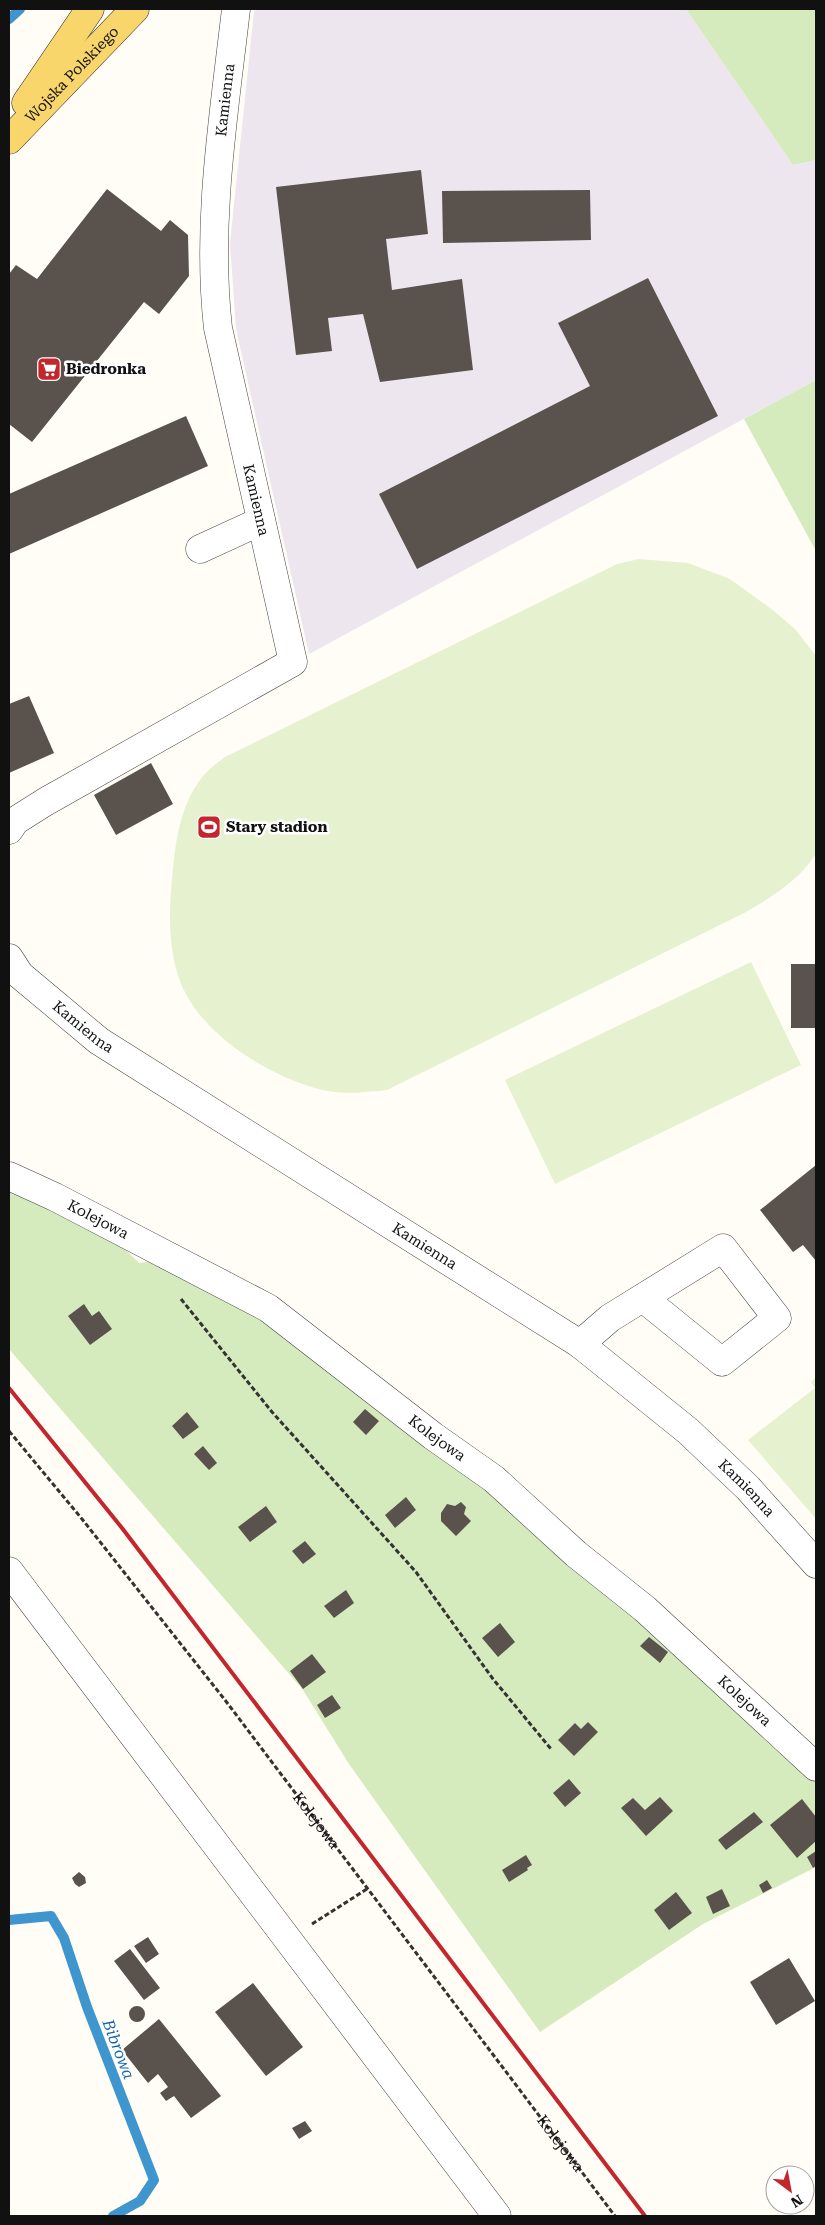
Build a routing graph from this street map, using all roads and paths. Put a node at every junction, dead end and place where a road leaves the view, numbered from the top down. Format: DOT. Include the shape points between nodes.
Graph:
graph roads {
  1 [pos="90,9"];
  2 [pos="135,9"];
  3 [pos="236,9"];
  4 [pos="9,130"];
  5 [pos="9,140"];
  6 [pos="261,522"];
  7 [pos="200,549"];
  8 [pos="9,830"];
  9 [pos="9,958"];
  10 [pos="9,1176"];
  11 [pos="175,1292"];
  12 [pos="643,1298"];
  13 [pos="580,1344"];
  14 [pos="9,1431"];
  15 [pos="816,1564"];
  16 [pos="9,1571"];
  17 [pos="551,1749"];
  18 [pos="816,1767"];
  19 [pos="367,1889"];
  20 [pos="288,1939"];
  21 [pos="496,2216"];
  22 [pos="615,2216"];
  1 -- 4 [label="main road, Wojska Polskiego"];
  2 -- 5 [label="main road, Wojska Polskiego"];
  3 -- 6 [label="street, Kamienna" via="220,156 214,296 218,328"];
  6 -- 7 [label="street"];
  6 -- 8 [label="street, Kamienna" via="293,662 45,802 15,821"];
  9 -- 13 [label="street, Kamienna" via="20,975 99,1041"];
  10 -- 18 [label="street, Kolejowa" via="268,1308 494,1480 576,1554 645,1609"];
  11 -- 17 [label="path" via="272,1412 416,1572 493,1679"];
  12 -- 12 [label="street" via="723,1248 777,1318 722,1362"];
  12 -- 13 [label="street" via="610,1318"];
  13 -- 15 [label="street, Kamienna" via="694,1438 748,1488"];
  14 -- 19 [label="path, Kolejowa" via="225,1700"];
  16 -- 20 [label="street"];
  19 -- 20 [label="path"];
  19 -- 22 [label="path, Kolejowa"];
  20 -- 21 [label="street"];
}
